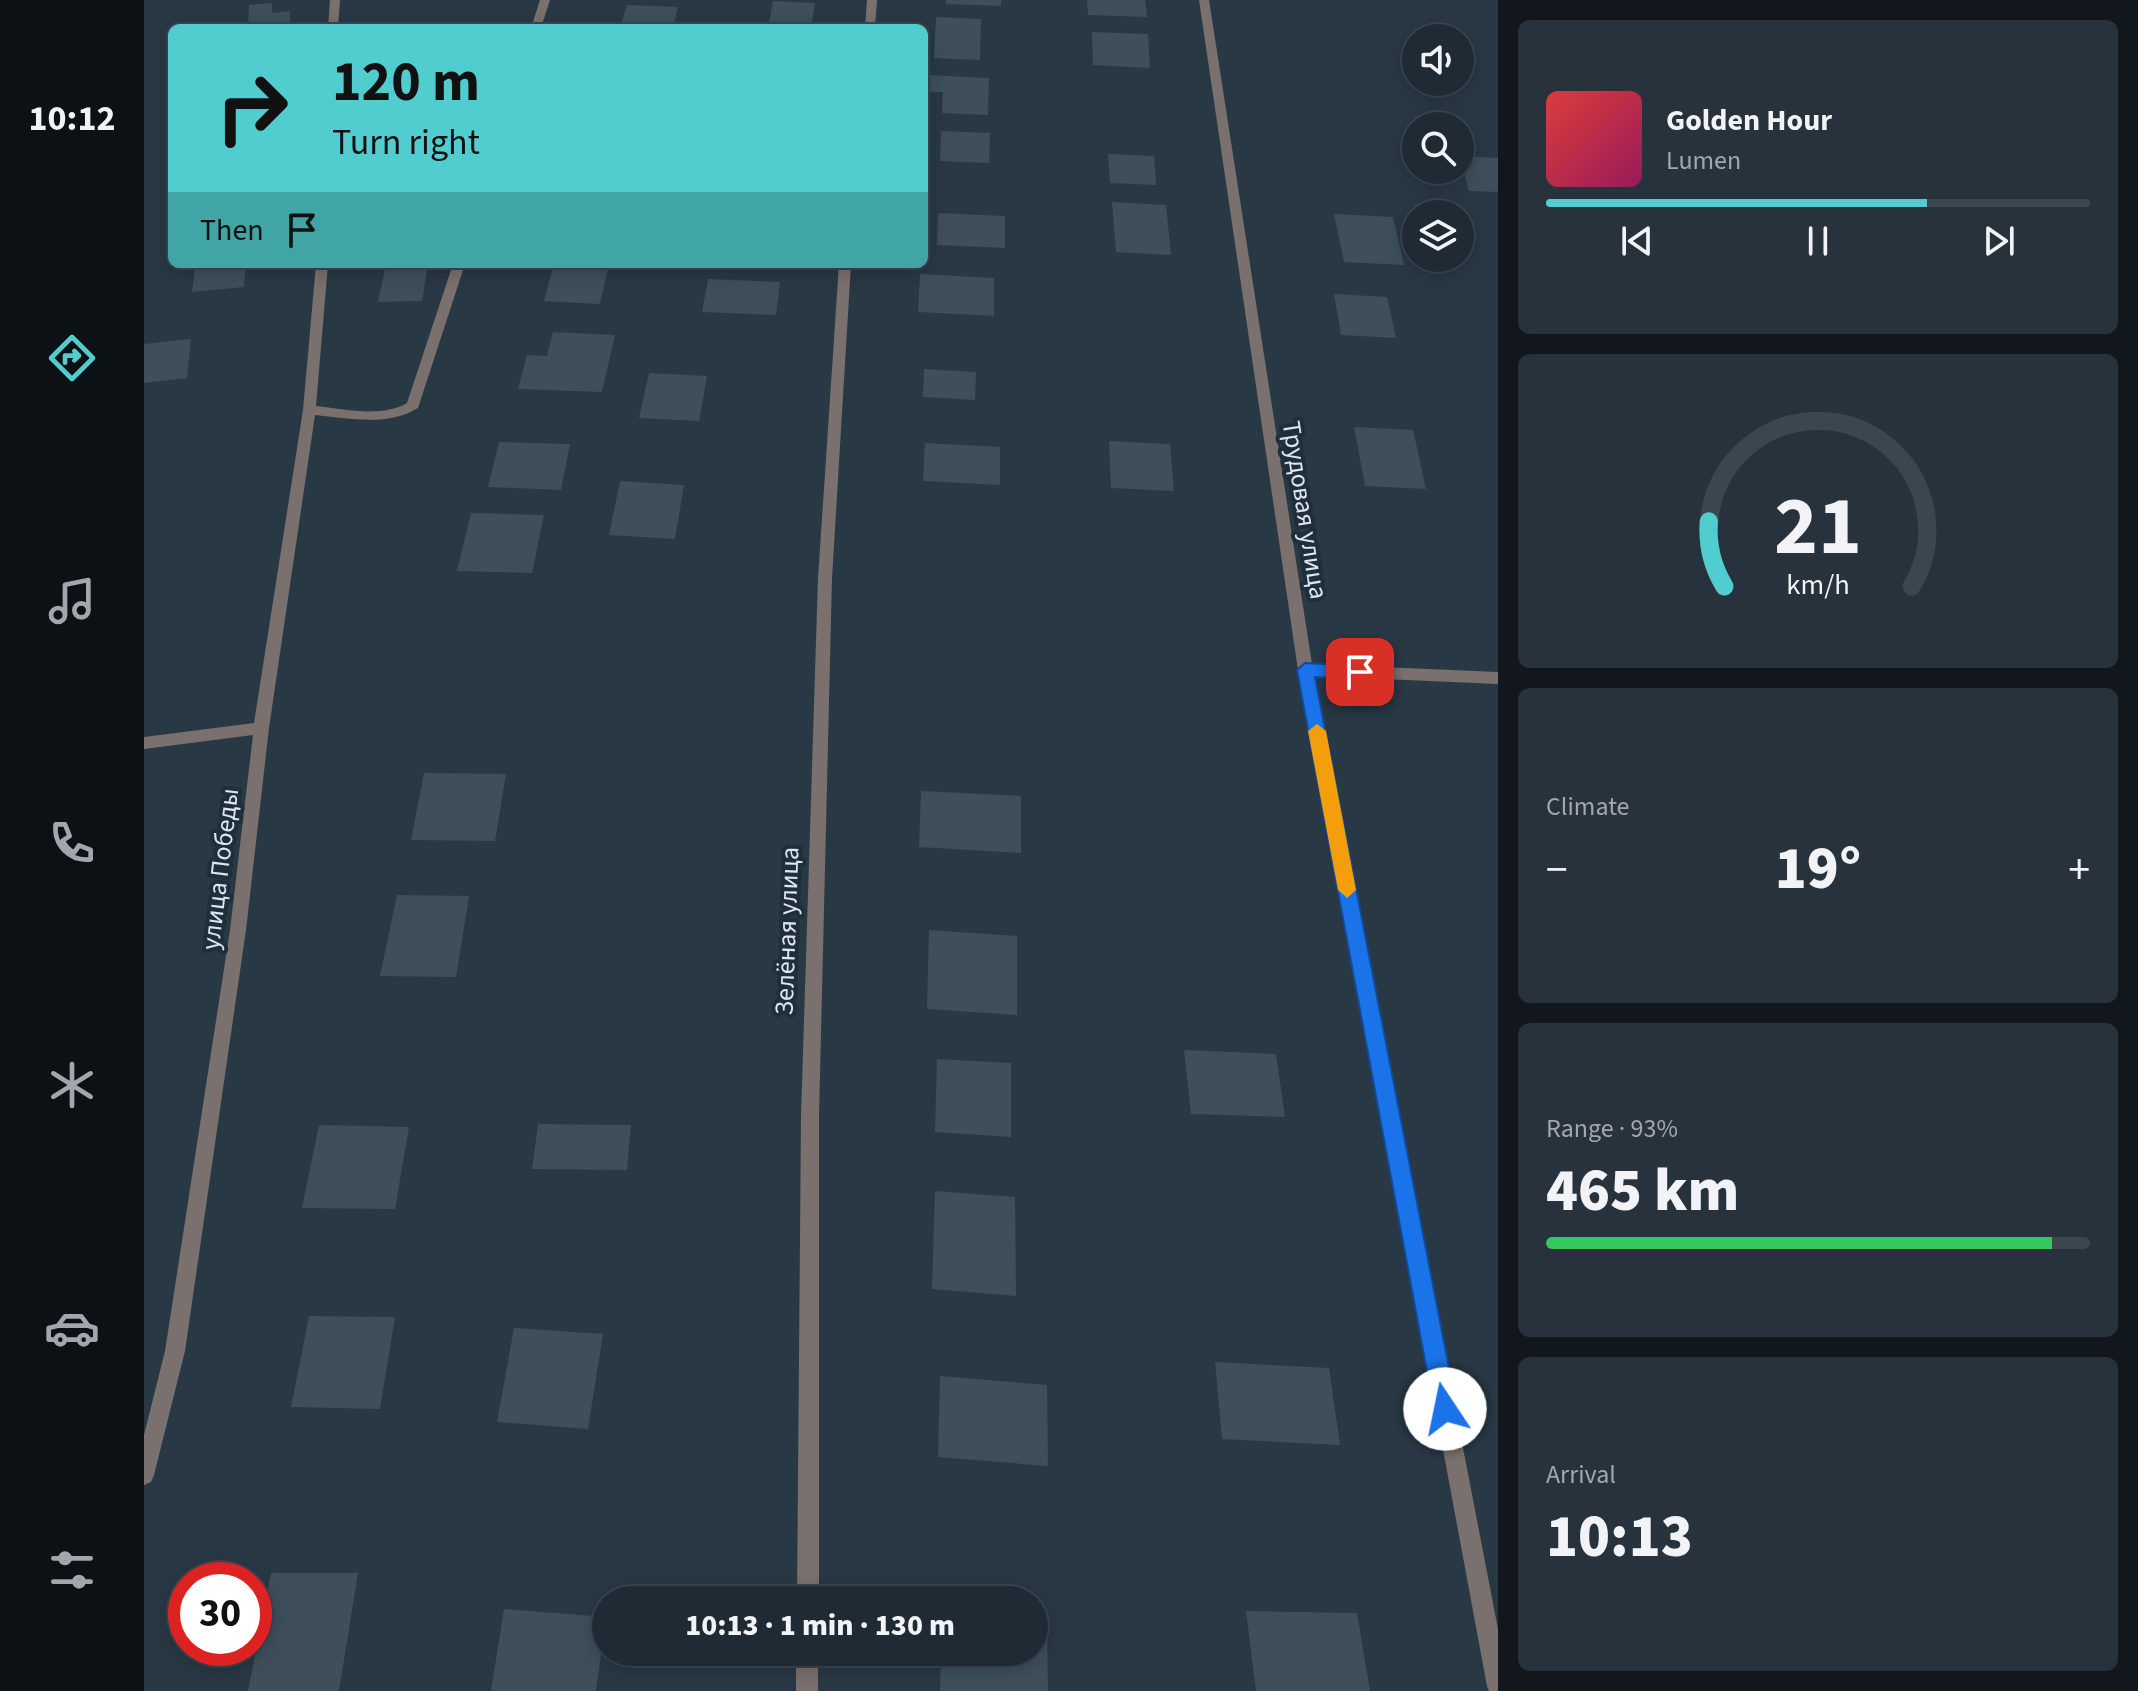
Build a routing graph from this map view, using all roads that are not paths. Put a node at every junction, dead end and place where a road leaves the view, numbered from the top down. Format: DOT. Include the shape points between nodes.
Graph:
graph roads {
  1 [pos="335,0"];
  2 [pos="545,0"];
  3 [pos="872,0"];
  4 [pos="1204,0"];
  5 [pos="333,24"];
  6 [pos="537,24"];
  7 [pos="870,24"];
  8 [pos="322,268"];
  9 [pos="458,268"];
  10 [pos="845,268"];
  11 [pos="309,410"];
  12 [pos="1305,670"];
  13 [pos="1498,678"];
  14 [pos="261,728"];
  15 [pos="144,743"];
  16 [pos="144,1475"];
  17 [pos="808,1586"];
  18 [pos="807,1666"];
  19 [pos="1498,1686"];
  20 [pos="807,1691"];
  1 -- 5 [label="street"];
  2 -- 6 [label="street"];
  3 -- 7 [label="street"];
  4 -- 12 [label="street, Трудовая улица"];
  8 -- 11 [label="street, улица Победы"];
  9 -- 11 [label="street" via="413,405 389,415"];
  10 -- 17 [label="street, Зелёная улица" via="825,578 810,1116"];
  11 -- 14 [label="street, улица Победы"];
  12 -- 13 [label="street"];
  12 -- 19 [label="street, Трудовая улица"];
  14 -- 15 [label="street"];
  14 -- 16 [label="street, улица Победы" via="238,930 175,1351"];
  18 -- 20 [label="street"];
}
